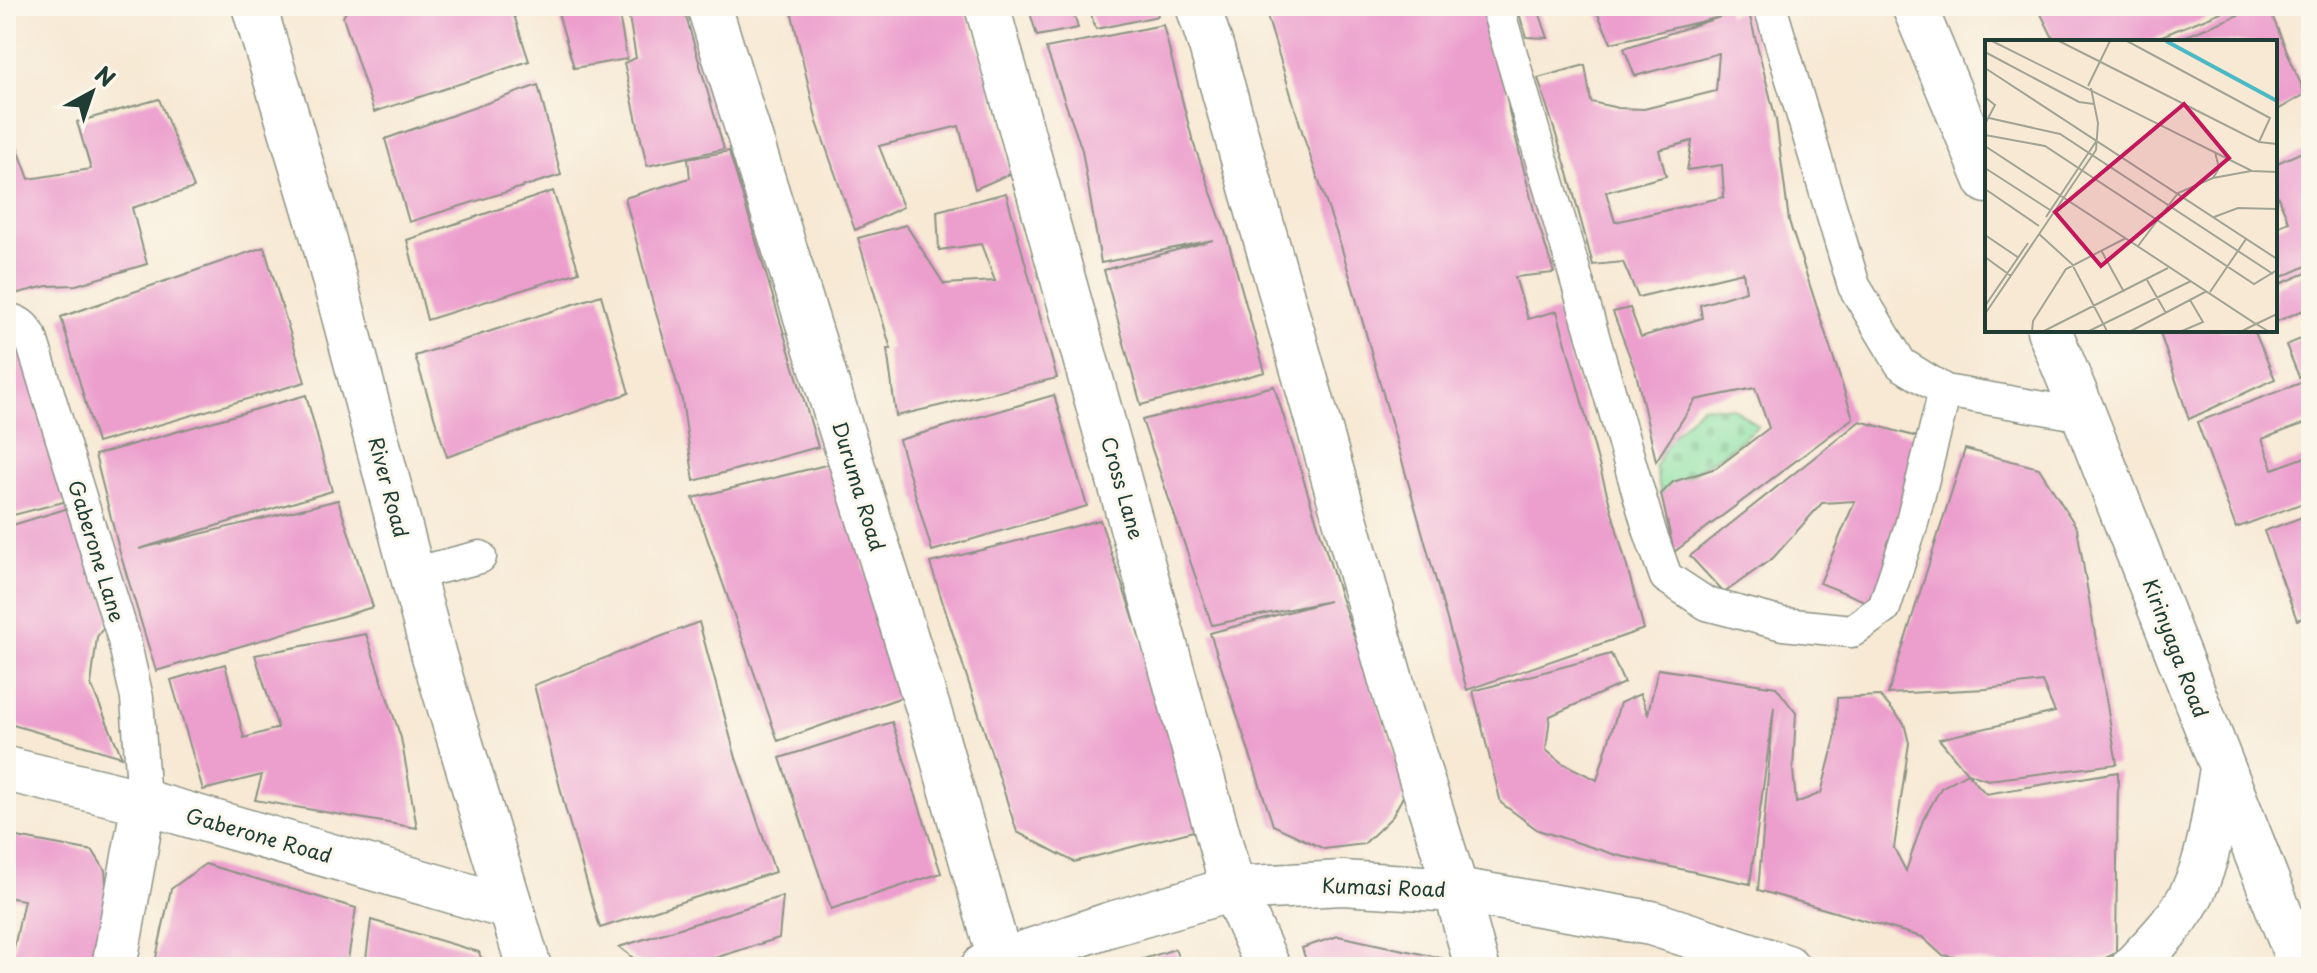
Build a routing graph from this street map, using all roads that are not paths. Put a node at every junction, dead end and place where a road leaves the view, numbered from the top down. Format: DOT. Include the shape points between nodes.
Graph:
graph roads {
  1 [pos="254,6"];
  2 [pos="709,6"];
  3 [pos="987,6"];
  4 [pos="1198,6"];
  5 [pos="1497,6"];
  6 [pos="1770,6"];
  7 [pos="1914,6"];
  8 [pos="1985,176"];
  9 [pos="6,319"];
  10 [pos="2050,332"];
  11 [pos="1945,391"];
  12 [pos="2084,415"];
  13 [pos="480,557"];
  14 [pos="412,574"];
  15 [pos="6,769"];
  16 [pos="2222,769"];
  17 [pos="144,802"];
  18 [pos="1233,889"];
  19 [pos="1456,890"];
  20 [pos="511,908"];
  21 [pos="995,965"];
  22 [pos="114,967"];
  23 [pos="529,967"];
  24 [pos="1268,967"];
  25 [pos="1477,967"];
  26 [pos="1787,967"];
  27 [pos="2133,967"];
  28 [pos="2301,967"];
  1 -- 14 [label="street, River Road" via="323,237"];
  2 -- 21 [label="street, Duruma Road" via="932,721"];
  3 -- 18 [label="street, Cross Lane"];
  4 -- 19 [label="street"];
  5 -- 11 [label="lane" via="1666,577 1707,604 1783,624 1852,631 1884,608"];
  6 -- 11 [label="lane" via="1854,286 1901,364"];
  7 -- 8 [label="street"];
  9 -- 17 [label="lane, Gaberone Lane" via="24,326 30,335 123,636 137,698"];
  10 -- 12 [label="street, Kirinyaga Road"];
  11 -- 12 [label="lane"];
  12 -- 16 [label="street, Kirinyaga Road"];
  13 -- 14 [label="lane"];
  14 -- 20 [label="street, River Road"];
  15 -- 17 [label="street, Gaberone Road"];
  16 -- 27 [label="street" via="2194,890 2165,934"];
  16 -- 28 [label="street, Kirinyaga Road"];
  17 -- 20 [label="street, Gaberone Road"];
  17 -- 22 [label="street"];
  18 -- 19 [label="street, Kumasi Road" via="1342,883"];
  18 -- 21 [label="street, Kumasi Road"];
  18 -- 24 [label="street, Cross Lane"];
  19 -- 25 [label="street"];
  19 -- 26 [label="street, Kumasi Road" via="1651,923"];
  20 -- 23 [label="street, River Road"];
}
